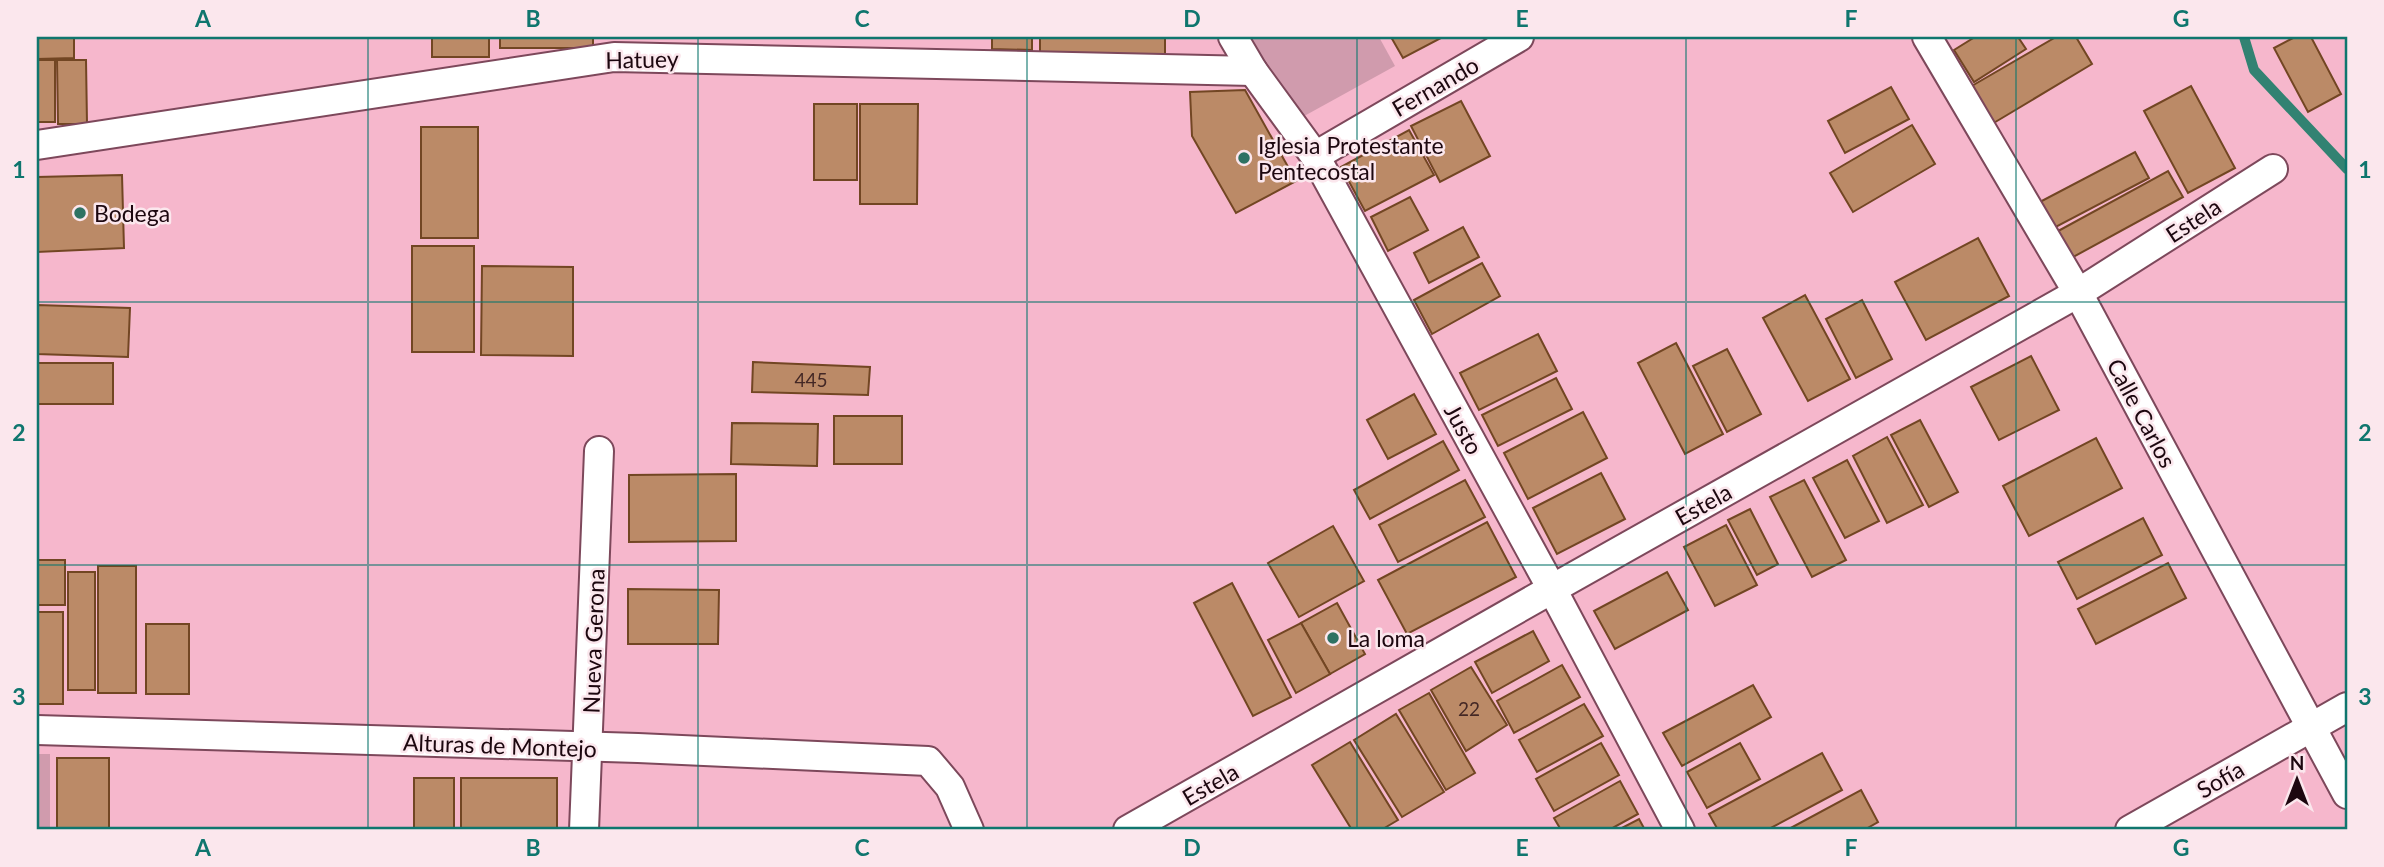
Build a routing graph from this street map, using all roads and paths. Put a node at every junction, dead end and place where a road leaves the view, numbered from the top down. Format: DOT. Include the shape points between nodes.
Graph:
graph roads {
  1 [pos="1233,37"];
  2 [pos="1519,37"];
  3 [pos="1927,37"];
  4 [pos="614,57"];
  5 [pos="1253,71"];
  6 [pos="37,145"];
  7 [pos="1315,156"];
  8 [pos="2273,169"];
  9 [pos="2078,293"];
  10 [pos="599,451"];
  11 [pos="1552,589"];
  12 [pos="2347,706"];
  13 [pos="2311,727"];
  14 [pos="37,730"];
  15 [pos="588,748"];
  16 [pos="2347,794"];
  17 [pos="584,830"];
  18 [pos="969,830"];
  19 [pos="1128,830"];
  20 [pos="1679,830"];
  21 [pos="2130,830"];
  1 -- 5 [label="street, Justo"];
  2 -- 7 [label="street, Fernando"];
  3 -- 9 [label="street, Calle Carlos"];
  4 -- 5 [label="street, Hatuey"];
  4 -- 6 [label="street, Hatuey"];
  5 -- 7 [label="street, Justo"];
  7 -- 11 [label="street, Justo"];
  8 -- 9 [label="street, Estela"];
  9 -- 11 [label="street, Estela"];
  9 -- 13 [label="street, Calle Carlos"];
  10 -- 15 [label="street, Nueva Gerona"];
  11 -- 19 [label="street, Estela"];
  11 -- 20 [label="street, Justo"];
  12 -- 13 [label="street, Sofía"];
  13 -- 16 [label="street, Calle Carlos"];
  13 -- 21 [label="street, Sofía"];
  14 -- 15 [label="street, Alturas de Montejo"];
  15 -- 17 [label="street, Nueva Gerona"];
  15 -- 18 [label="street, Alturas de Montejo" via="928,761 950,787"];
}
